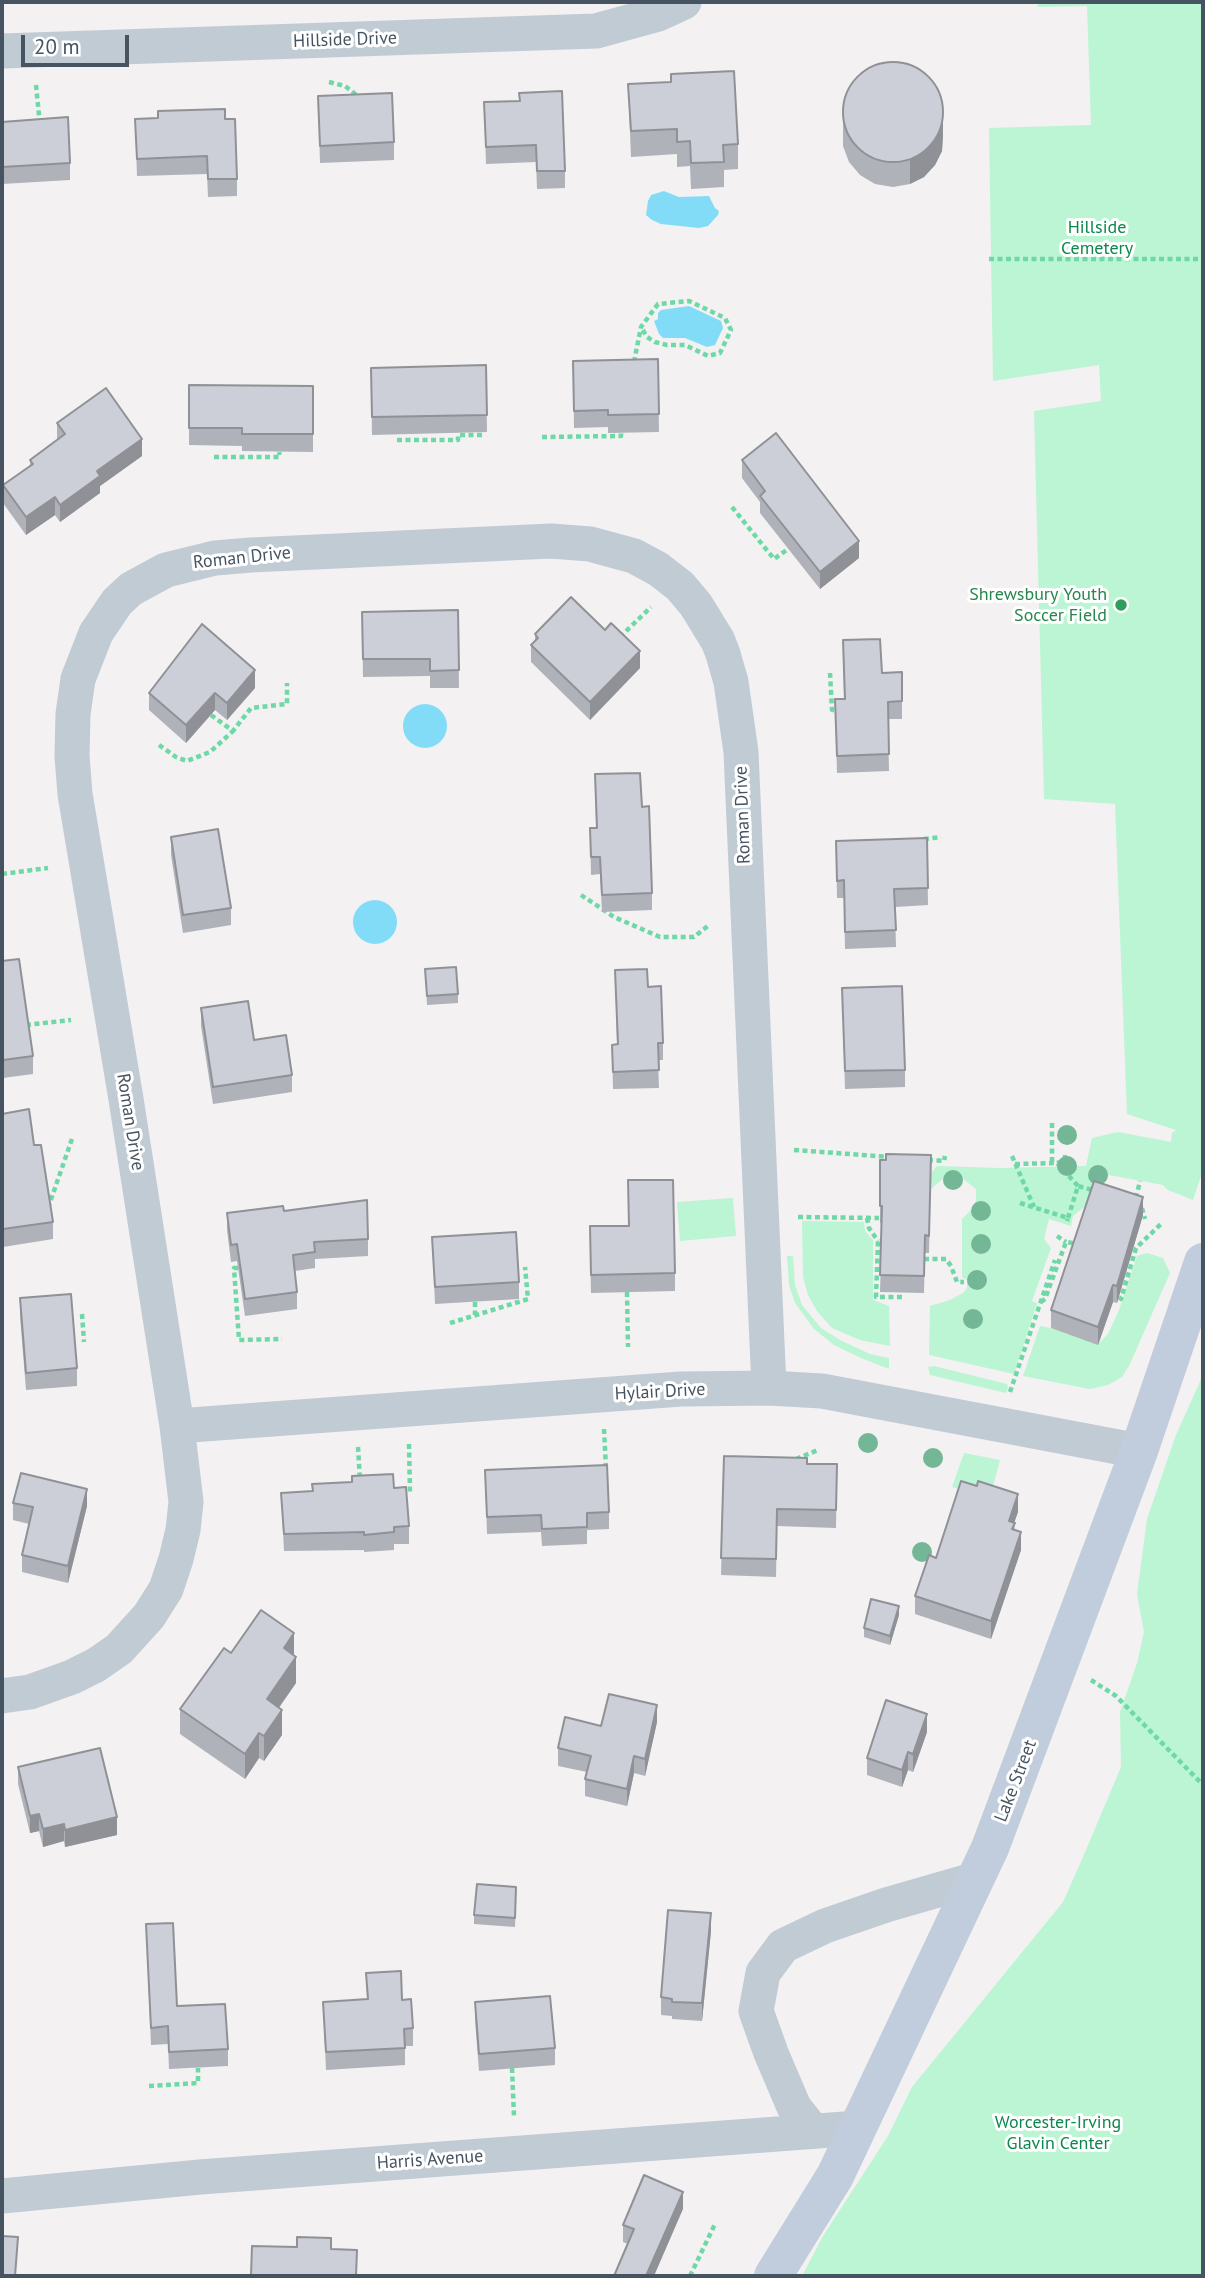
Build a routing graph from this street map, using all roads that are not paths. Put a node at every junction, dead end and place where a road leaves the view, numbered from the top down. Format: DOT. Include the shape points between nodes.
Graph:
graph roads {
  1 [pos="684,2"];
  2 [pos="2,51"];
  3 [pos="1203,1262"];
  4 [pos="769,1388"];
  5 [pos="177,1426"];
  6 [pos="1139,1451"];
  7 [pos="2,1696"];
  8 [pos="976,1879"];
  9 [pos="858,2128"];
  10 [pos="813,2132"];
  11 [pos="2,2196"];
  12 [pos="773,2276"];
  1 -- 2 [label="street, Hillside Drive" via="659,15 596,31"];
  3 -- 6 [label="main road, Lake Street"];
  4 -- 5 [label="street, Hylair Drive" via="681,1389"];
  4 -- 5 [label="street, Roman Drive" via="741,752 731,682 718,641 680,586 646,561 590,544 509,541 251,555 166,570 131,589 105,616 88,651 73,714 75,794"];
  4 -- 6 [label="street, Hylair Drive" via="822,1391"];
  5 -- 7 [label="street, Roman Drive" via="186,1502 183,1530 166,1589 149,1616 119,1649 96,1665 30,1692"];
  6 -- 8 [label="main road, Lake Street"];
  8 -- 9 [label="main road, Lake Street"];
  8 -- 10 [label="street" via="825,1926 783,1946 763,1973 755,2011 794,2107"];
  9 -- 10 [label="street, Harris Avenue"];
  9 -- 12 [label="main road, Lake Street" via="835,2176"];
  10 -- 11 [label="street, Harris Avenue" via="180,2178"];
}
